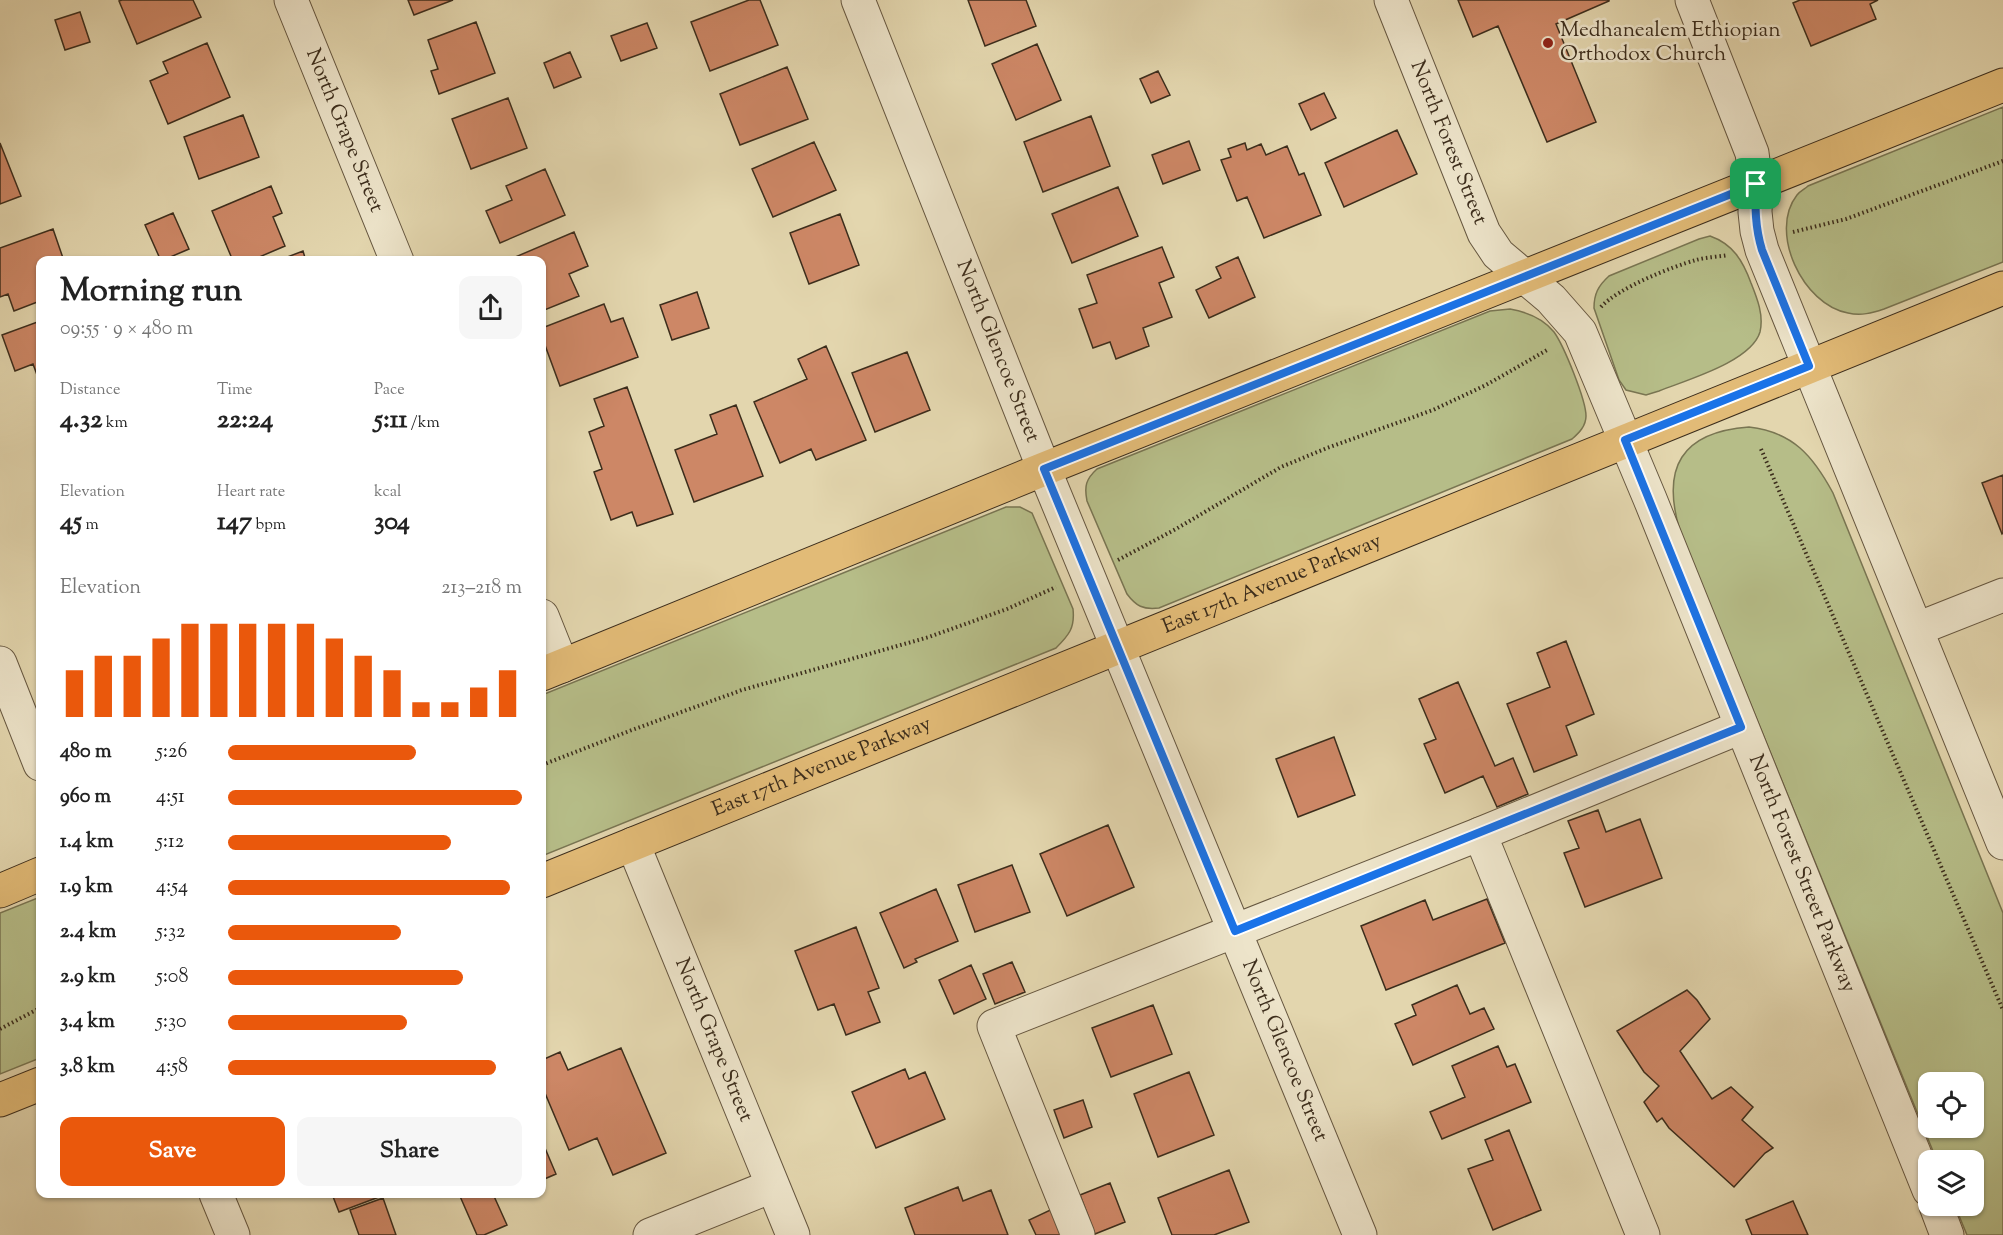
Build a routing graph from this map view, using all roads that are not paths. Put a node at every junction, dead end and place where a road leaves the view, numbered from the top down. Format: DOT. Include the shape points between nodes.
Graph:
graph roads {
  1 [pos="291,0"];
  2 [pos="858,0"];
  3 [pos="1391,0"];
  4 [pos="1692,0"];
  5 [pos="2003,85"];
  6 [pos="1756,184"];
  7 [pos="395,256"];
  8 [pos="1522,277"];
  9 [pos="2003,288"];
  10 [pos="1809,366"];
  11 [pos="1625,440"];
  12 [pos="1044,469"];
  13 [pos="2003,595"];
  14 [pos="1917,629"];
  15 [pos="546,638"];
  16 [pos="1118,646"];
  17 [pos="0,663"];
  18 [pos="552,670"];
  19 [pos="1741,727"];
  20 [pos="36,754"];
  21 [pos="1480,834"];
  22 [pos="2003,843"];
  23 [pos="633,844"];
  24 [pos="36,876"];
  25 [pos="546,879"];
  26 [pos="0,891"];
  27 [pos="1235,931"];
  28 [pos="36,1086"];
  29 [pos="0,1100"];
  30 [pos="1918,1163"];
  31 [pos="772,1186"];
  32 [pos="218,1198"];
  33 [pos="1939,1216"];
  34 [pos="233,1235"];
  35 [pos="650,1235"];
  36 [pos="793,1235"];
  37 [pos="1078,1235"];
  38 [pos="1360,1235"];
  39 [pos="1643,1235"];
  40 [pos="1947,1235"];
  1 -- 7 [label="street, North Grape Street"];
  2 -- 12 [label="street, North Glencoe Street"];
  3 -- 8 [label="street, North Forest Street" via="1484,233 1498,254"];
  4 -- 6 [label="street" via="1745,132"];
  5 -- 6 [label="main road"];
  6 -- 8 [label="main road"];
  6 -- 10 [label="street" via="1756,231"];
  8 -- 11 [label="street, North Forest Street Parkway" via="1551,300 1580,332"];
  8 -- 12 [label="main road"];
  9 -- 10 [label="main road, East 17th Avenue Parkway"];
  10 -- 11 [label="main road, East 17th Avenue Parkway"];
  10 -- 14 [label="street"];
  11 -- 16 [label="main road, East 17th Avenue Parkway"];
  11 -- 19 [label="street, North Forest Street Parkway"];
  12 -- 16 [label="street, North Glencoe Street"];
  12 -- 18 [label="main road"];
  13 -- 14 [label="street"];
  14 -- 22 [label="street"];
  15 -- 18 [label="street"];
  16 -- 23 [label="main road, East 17th Avenue Parkway"];
  16 -- 27 [label="street, North Glencoe Street"];
  17 -- 20 [label="street"];
  19 -- 21 [label="street"];
  19 -- 30 [label="street, North Forest Street Parkway"];
  21 -- 27 [label="street"];
  21 -- 39 [label="street"];
  23 -- 25 [label="main road, East 17th Avenue Parkway"];
  23 -- 31 [label="street, North Grape Street"];
  24 -- 26 [label="main road"];
  27 -- 37 [label="street" via="994,1026"];
  27 -- 38 [label="street, North Glencoe Street"];
  28 -- 29 [label="main road"];
  31 -- 35 [label="street"];
  31 -- 36 [label="street, North Grape Street"];
  32 -- 34 [label="street"];
  33 -- 40 [label="street"];
}
